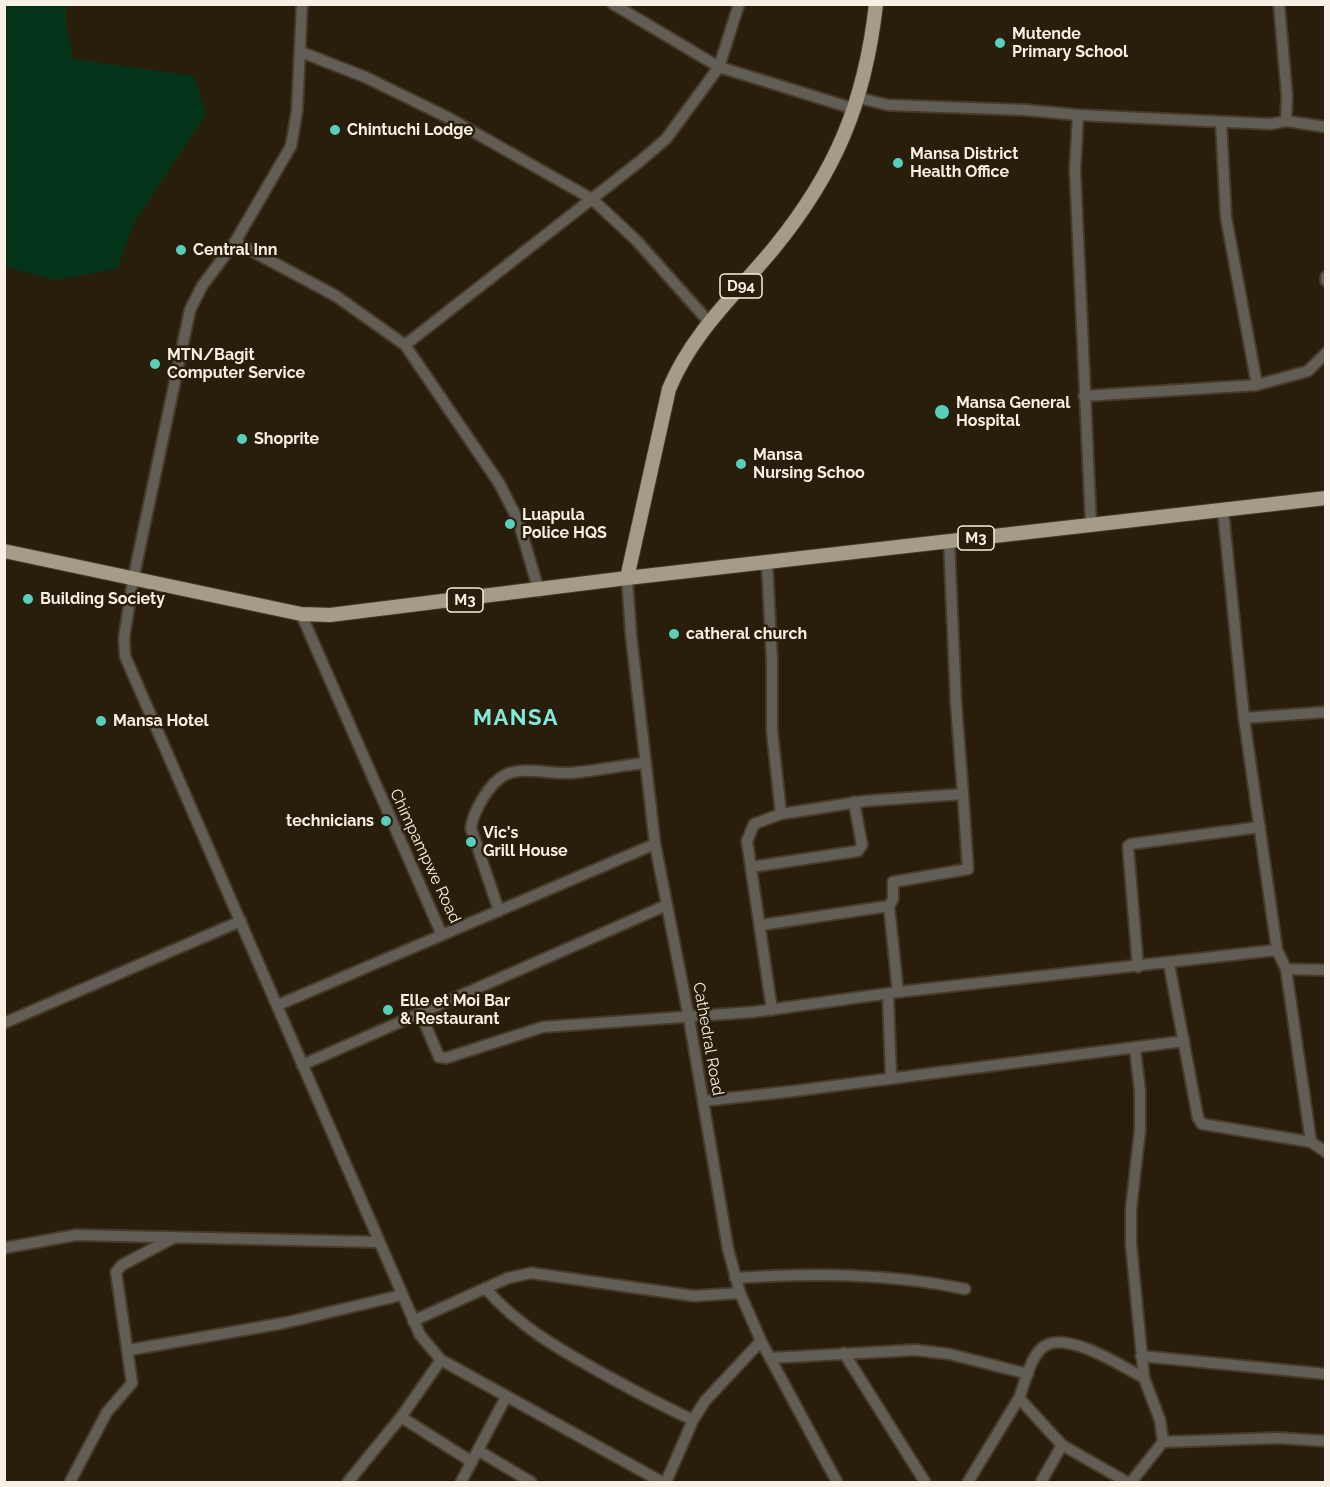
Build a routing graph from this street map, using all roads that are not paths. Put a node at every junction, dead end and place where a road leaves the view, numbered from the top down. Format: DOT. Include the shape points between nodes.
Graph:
graph roads {
  1 [pos="302,4"];
  2 [pos="613,4"];
  3 [pos="739,4"];
  4 [pos="876,4"];
  5 [pos="1279,4"];
  6 [pos="301,52"];
  7 [pos="719,67"];
  8 [pos="857,104"];
  9 [pos="1078,115"];
  10 [pos="1221,122"];
  11 [pos="1286,122"];
  12 [pos="1326,127"];
  13 [pos="592,199"];
  14 [pos="235,242"];
  15 [pos="709,322"];
  16 [pos="405,345"];
  17 [pos="1326,353"];
  18 [pos="1257,386"];
  19 [pos="1084,396"];
  20 [pos="1326,498"];
  21 [pos="1223,510"];
  22 [pos="1091,525"];
  23 [pos="949,541"];
  24 [pos="4,551"];
  25 [pos="766,563"];
  26 [pos="627,578"];
  27 [pos="133,580"];
  28 [pos="539,591"];
  29 [pos="301,614"];
  30 [pos="1326,711"];
  31 [pos="1244,718"];
  32 [pos="644,763"];
  33 [pos="963,794"];
  34 [pos="854,802"];
  35 [pos="781,814"];
  36 [pos="1260,827"];
  37 [pos="655,844"];
  38 [pos="752,867"];
  39 [pos="667,905"];
  40 [pos="889,906"];
  41 [pos="500,911"];
  42 [pos="241,921"];
  43 [pos="761,925"];
  44 [pos="442,935"];
  45 [pos="1277,950"];
  46 [pos="1169,964"];
  47 [pos="1138,967"];
  48 [pos="1286,969"];
  49 [pos="1326,969"];
  50 [pos="893,993"];
  51 [pos="278,1005"];
  52 [pos="772,1010"];
  53 [pos="420,1012"];
  54 [pos="689,1017"];
  55 [pos="4,1023"];
  56 [pos="1184,1041"];
  57 [pos="1135,1049"];
  58 [pos="302,1065"];
  59 [pos="891,1077"];
  60 [pos="703,1101"];
  61 [pos="1311,1142"];
  62 [pos="1326,1152"];
  63 [pos="176,1236"];
  64 [pos="379,1242"];
  65 [pos="4,1248"];
  66 [pos="735,1278"];
  67 [pos="485,1288"];
  68 [pos="965,1288"];
  69 [pos="740,1293"];
  70 [pos="402,1295"];
  71 [pos="413,1321"];
  72 [pos="761,1341"];
  73 [pos="129,1350"];
  74 [pos="844,1353"];
  75 [pos="1141,1356"];
  76 [pos="770,1358"];
  77 [pos="441,1360"];
  78 [pos="1028,1374"];
  79 [pos="1326,1374"];
  80 [pos="1144,1378"];
  81 [pos="506,1397"];
  82 [pos="1019,1398"];
  83 [pos="401,1417"];
  84 [pos="693,1420"];
  85 [pos="1326,1441"];
  86 [pos="1163,1442"];
  87 [pos="1062,1445"];
  88 [pos="479,1451"];
  89 [pos="472,1462"];
  90 [pos="70,1482"];
  91 [pos="348,1482"];
  92 [pos="461,1482"];
  93 [pos="531,1482"];
  94 [pos="664,1482"];
  95 [pos="837,1482"];
  96 [pos="925,1482"];
  97 [pos="968,1482"];
  98 [pos="1041,1482"];
  99 [pos="1129,1482"];
  1 -- 6 [label="street"];
  2 -- 7 [label="street"];
  3 -- 7 [label="street"];
  4 -- 8 [label="main road, D94" via="873,36"];
  5 -- 11 [label="street"];
  6 -- 13 [label="street" via="449,118"];
  6 -- 14 [label="street" via="291,146"];
  7 -- 8 [label="street"];
  7 -- 13 [label="street" via="666,139"];
  8 -- 9 [label="street"];
  8 -- 15 [label="main road, D94" via="837,156 810,198 775,246"];
  9 -- 10 [label="street"];
  9 -- 19 [label="street" via="1075,170"];
  10 -- 11 [label="street"];
  10 -- 18 [label="street" via="1226,217"];
  11 -- 12 [label="street"];
  13 -- 15 [label="street" via="636,240"];
  13 -- 16 [label="street"];
  14 -- 16 [label="street" via="336,296"];
  14 -- 27 [label="street" via="202,286 190,310"];
  15 -- 26 [label="main road, D94" via="690,346 669,389"];
  16 -- 28 [label="street" via="499,483 518,520"];
  17 -- 18 [label="street" via="1308,371"];
  18 -- 19 [label="street"];
  19 -- 22 [label="street"];
  20 -- 21 [label="main road, M3"];
  21 -- 22 [label="main road, M3"];
  21 -- 31 [label="street"];
  22 -- 23 [label="main road, M3"];
  23 -- 25 [label="main road, M3"];
  23 -- 33 [label="street"];
  24 -- 27 [label="main road, M3"];
  25 -- 26 [label="main road, M3"];
  25 -- 35 [label="street" via="772,731"];
  26 -- 28 [label="main road, M3"];
  26 -- 32 [label="street, Cathedral Road"];
  27 -- 29 [label="main road, M3"];
  27 -- 42 [label="street" via="125,656"];
  28 -- 29 [label="main road, M3" via="330,615"];
  29 -- 44 [label="street, Chimpampwe Road"];
  30 -- 31 [label="street"];
  31 -- 36 [label="street"];
  32 -- 37 [label="street, Cathedral Road"];
  32 -- 41 [label="street" via="567,773 523,771 497,780 472,818 471,828"];
  33 -- 34 [label="street"];
  33 -- 40 [label="street" via="968,869 895,881"];
  34 -- 35 [label="street"];
  34 -- 38 [label="street" via="862,845 858,850"];
  35 -- 38 [label="street" via="750,827 747,841"];
  36 -- 45 [label="street"];
  36 -- 47 [label="street" via="1128,846"];
  37 -- 39 [label="street, Cathedral Road"];
  37 -- 41 [label="street, Chimpampwe Road"];
  38 -- 43 [label="street"];
  39 -- 53 [label="street"];
  39 -- 54 [label="street, Cathedral Road"];
  40 -- 43 [label="street"];
  40 -- 50 [label="street"];
  41 -- 44 [label="street, Chimpampwe Road"];
  42 -- 51 [label="street"];
  42 -- 55 [label="street"];
  43 -- 52 [label="street"];
  44 -- 51 [label="street"];
  45 -- 46 [label="street"];
  45 -- 48 [label="street"];
  46 -- 47 [label="street"];
  46 -- 56 [label="street"];
  47 -- 50 [label="street"];
  48 -- 49 [label="street"];
  48 -- 61 [label="street"];
  50 -- 52 [label="street"];
  50 -- 59 [label="street"];
  51 -- 58 [label="street"];
  52 -- 54 [label="street"];
  53 -- 54 [label="street" via="442,1058 543,1028"];
  53 -- 58 [label="street"];
  54 -- 60 [label="street, Cathedral Road"];
  56 -- 57 [label="street"];
  56 -- 61 [label="street" via="1202,1124"];
  57 -- 59 [label="street"];
  57 -- 75 [label="street" via="1140,1130 1131,1245"];
  58 -- 64 [label="street"];
  59 -- 60 [label="street"];
  60 -- 66 [label="street, Cathedral Road"];
  61 -- 62 [label="street"];
  63 -- 64 [label="street"];
  63 -- 65 [label="street" via="76,1235"];
  63 -- 73 [label="street" via="130,1260 117,1272"];
  64 -- 70 [label="street"];
  66 -- 68 [label="street" via="872,1275"];
  66 -- 69 [label="street, Cathedral Road"];
  67 -- 69 [label="street" via="531,1273 694,1296"];
  67 -- 71 [label="street"];
  67 -- 84 [label="street" via="502,1308 547,1343"];
  69 -- 72 [label="street, Cathedral Road"];
  70 -- 71 [label="street"];
  70 -- 73 [label="street" via="284,1323"];
  71 -- 77 [label="street"];
  72 -- 76 [label="street, Cathedral Road"];
  72 -- 84 [label="street" via="705,1401"];
  73 -- 90 [label="street" via="132,1383 107,1412"];
  74 -- 76 [label="street"];
  74 -- 78 [label="street" via="915,1350 949,1354"];
  74 -- 96 [label="street"];
  75 -- 79 [label="street"];
  75 -- 80 [label="street"];
  76 -- 95 [label="street, Cathedral Road"];
  77 -- 81 [label="street"];
  77 -- 83 [label="street"];
  78 -- 80 [label="street" via="1043,1347 1066,1343 1077,1344"];
  78 -- 82 [label="street"];
  80 -- 86 [label="street" via="1160,1420"];
  81 -- 88 [label="street"];
  81 -- 94 [label="street"];
  82 -- 87 [label="street"];
  82 -- 97 [label="street"];
  83 -- 89 [label="street"];
  83 -- 91 [label="street"];
  84 -- 94 [label="street"];
  85 -- 86 [label="street" via="1278,1438"];
  86 -- 99 [label="street"];
  87 -- 98 [label="street"];
  87 -- 99 [label="street"];
  88 -- 89 [label="street"];
  88 -- 93 [label="street"];
  89 -- 92 [label="street"];
}
